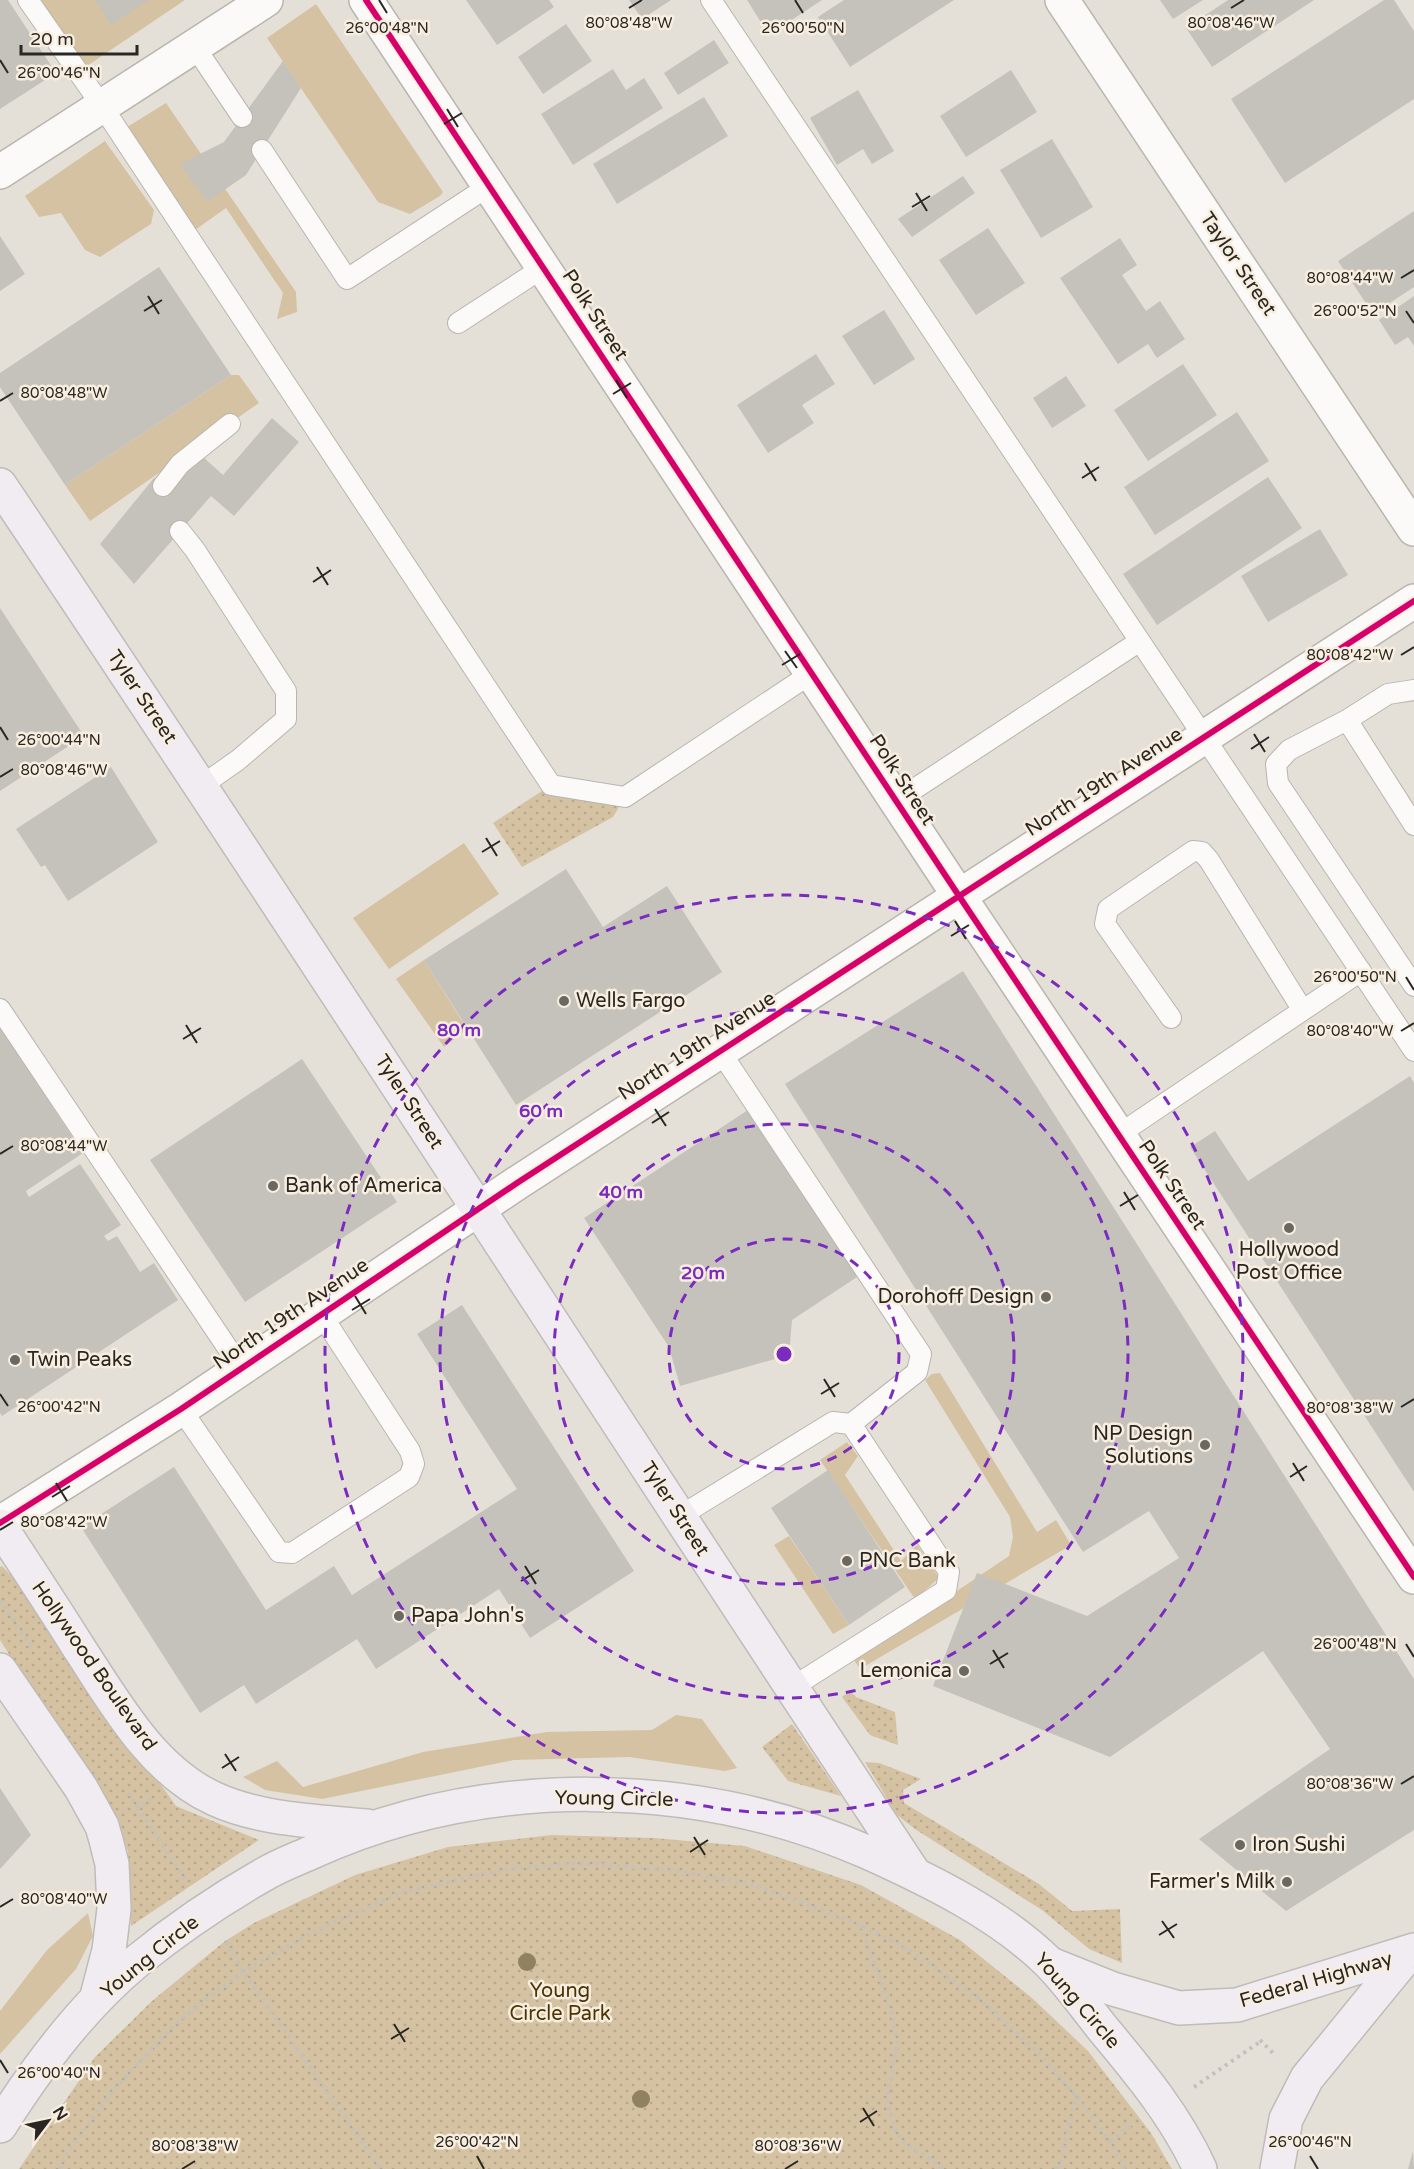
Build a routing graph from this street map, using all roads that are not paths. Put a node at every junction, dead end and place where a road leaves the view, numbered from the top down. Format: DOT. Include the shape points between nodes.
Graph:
graph roads {
  1 [pos="28,0"];
  2 [pos="266,0"];
  3 [pos="366,0"];
  4 [pos="711,0"];
  5 [pos="1062,0"];
  6 [pos="195,47"];
  7 [pos="102,106"];
  8 [pos="242,117"];
  9 [pos="262,150"];
  10 [pos="0,172"];
  11 [pos="489,186"];
  12 [pos="544,267"];
  13 [pos="458,322"];
  14 [pos="230,424"];
  15 [pos="0,485"];
  16 [pos="163,486"];
  17 [pos="1414,529"];
  18 [pos="180,531"];
  19 [pos="1414,601"];
  20 [pos="1140,641"];
  21 [pos="812,673"];
  22 [pos="1414,690"];
  23 [pos="1347,720"];
  24 [pos="1204,736"];
  25 [pos="201,786"];
  26 [pos="896,801"];
  27 [pos="1414,825"];
  28 [pos="959,896"];
  29 [pos="1361,970"];
  30 [pos="1414,986"];
  31 [pos="0,1009"];
  32 [pos="1302,1009"];
  33 [pos="1171,1018"];
  34 [pos="1414,1050"];
  35 [pos="720,1051"];
  36 [pos="1118,1135"];
  37 [pos="479,1208"];
  38 [pos="321,1314"];
  39 [pos="241,1368"];
  40 [pos="181,1409"];
  41 [pos="851,1424"];
  42 [pos="680,1516"];
  43 [pos="0,1525"];
  44 [pos="1414,1577"];
  45 [pos="0,1670"];
  46 [pos="791,1688"];
  47 [pos="378,1827"];
  48 [pos="914,1873"];
  49 [pos="1412,1951"];
  50 [pos="1049,1963"];
  51 [pos="96,2000"];
  52 [pos="0,2126"];
  53 [pos="1200,2169"];
  54 [pos="1277,2169"];
  1 -- 7 [label="lane"];
  2 -- 6 [label="street"];
  3 -- 11 [label="street, Polk Street"];
  4 -- 20 [label="lane"];
  5 -- 17 [label="street, Taylor Street"];
  6 -- 7 [label="street"];
  6 -- 8 [label="lane"];
  7 -- 10 [label="street"];
  7 -- 21 [label="lane" via="551,785 625,798"];
  9 -- 11 [label="lane" via="347,279"];
  11 -- 12 [label="street, Polk Street"];
  12 -- 13 [label="lane"];
  12 -- 21 [label="street, Polk Street"];
  14 -- 16 [label="lane" via="180,464"];
  15 -- 25 [label="main road, Tyler Street"];
  18 -- 25 [label="lane" via="286,691 286,719"];
  19 -- 24 [label="street, North 19th Avenue"];
  20 -- 24 [label="lane"];
  20 -- 26 [label="lane"];
  21 -- 26 [label="street, Polk Street"];
  22 -- 23 [label="lane" via="1388,694"];
  23 -- 27 [label="lane"];
  23 -- 30 [label="lane" via="1289,750 1276,764 1278,783"];
  24 -- 28 [label="street, North 19th Avenue"];
  24 -- 29 [label="lane"];
  25 -- 37 [label="main road, Tyler Street"];
  26 -- 28 [label="street, Polk Street"];
  28 -- 35 [label="street, North 19th Avenue"];
  28 -- 36 [label="street, Polk Street"];
  29 -- 32 [label="lane"];
  29 -- 34 [label="lane"];
  31 -- 39 [label="lane"];
  32 -- 33 [label="lane" via="1209,860 1202,852 1193,851 1108,909 1105,915 1105,924"];
  32 -- 36 [label="lane"];
  35 -- 37 [label="street, North 19th Avenue"];
  35 -- 41 [label="lane" via="921,1354 917,1372"];
  36 -- 44 [label="street, Polk Street"];
  37 -- 38 [label="street, North 19th Avenue"];
  37 -- 42 [label="main road, Tyler Street"];
  38 -- 39 [label="street, North 19th Avenue"];
  38 -- 40 [label="lane" via="410,1451 414,1464 409,1477 292,1553 279,1552"];
  39 -- 40 [label="street, North 19th Avenue"];
  40 -- 43 [label="street, North 19th Avenue"];
  41 -- 42 [label="lane" via="833,1422"];
  41 -- 46 [label="lane" via="950,1572 946,1590"];
  42 -- 46 [label="main road, Tyler Street"];
  43 -- 47 [label="main road, Hollywood Boulevard" via="115,1704 144,1744 172,1772 215,1799 259,1813"];
  45 -- 51 [label="main road" via="81,1788 102,1826 112,1864 114,1910"];
  46 -- 48 [label="main road, Tyler Street"];
  47 -- 48 [label="main road, Young Circle" via="482,1803 547,1797 637,1796 743,1810 790,1822"];
  47 -- 51 [label="main road, Young Circle" via="264,1874 172,1933"];
  48 -- 50 [label="main road, Young Circle" via="1010,1931"];
  49 -- 50 [label="main road, Federal Highway" via="1237,2005 1179,2008 1113,1989"];
  49 -- 54 [label="main road, Federal Highway" via="1307,2078 1286,2119"];
  50 -- 53 [label="main road, Young Circle" via="1136,2068"];
  51 -- 52 [label="main road, Young Circle"];
}
